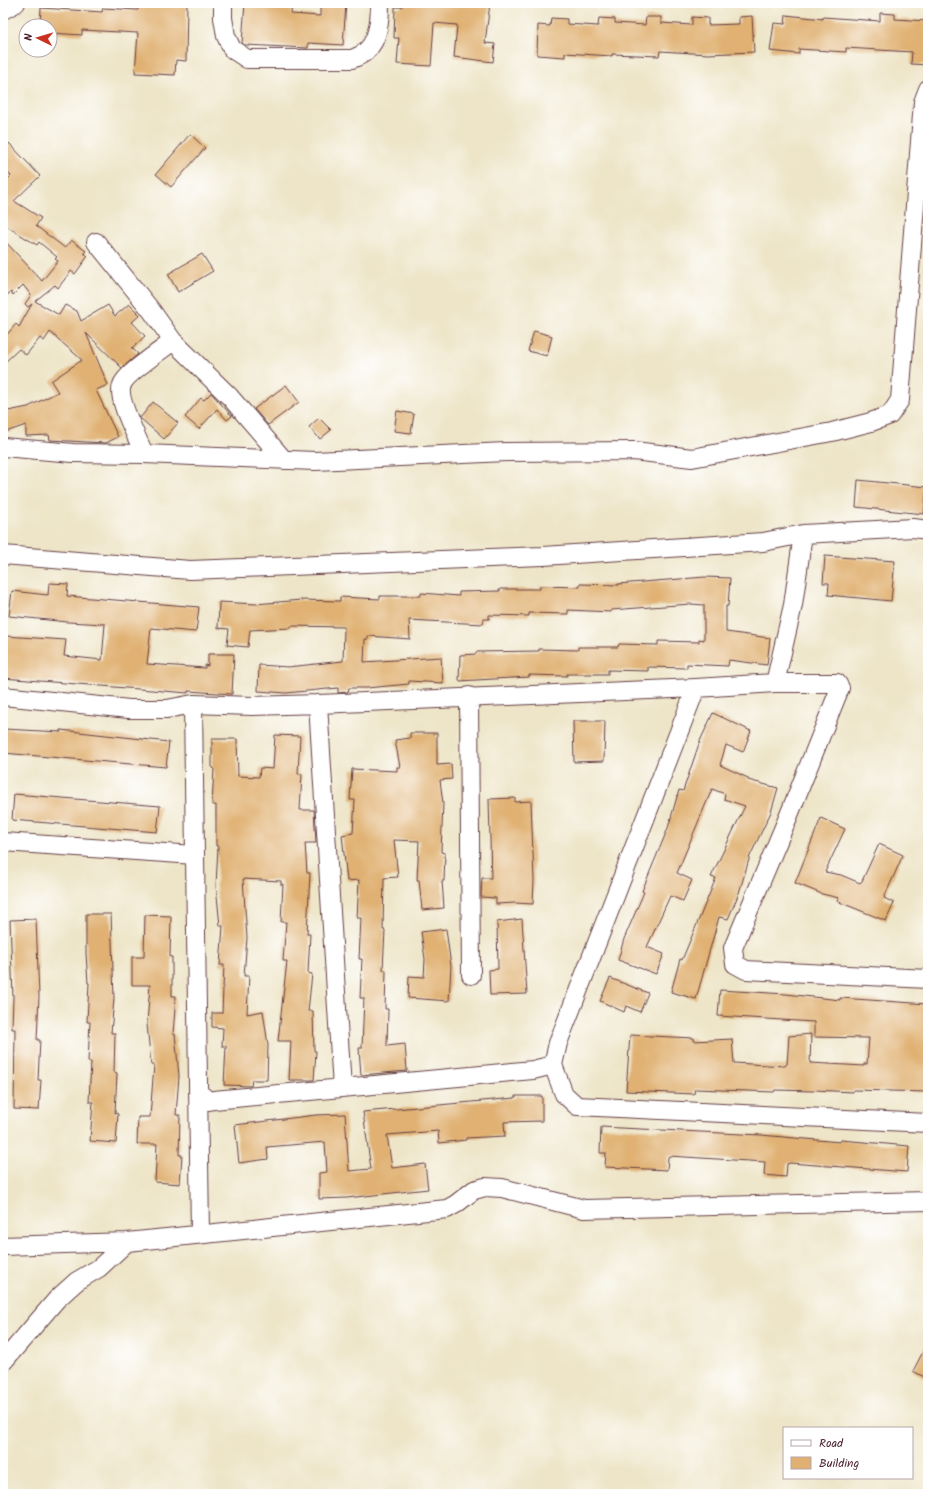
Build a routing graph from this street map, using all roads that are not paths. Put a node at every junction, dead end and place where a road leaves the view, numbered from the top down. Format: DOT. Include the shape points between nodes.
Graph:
graph roads {
  1 [pos="16,3"];
  2 [pos="223,3"];
  3 [pos="380,3"];
  4 [pos="3,10"];
  5 [pos="928,89"];
  6 [pos="96,242"];
  7 [pos="173,341"];
  8 [pos="3,447"];
  9 [pos="144,454"];
  10 [pos="284,460"];
  11 [pos="928,530"];
  12 [pos="803,534"];
  13 [pos="3,555"];
  14 [pos="775,683"];
  15 [pos="696,688"];
  16 [pos="3,696"];
  17 [pos="469,696"];
  18 [pos="193,704"];
  19 [pos="318,704"];
  20 [pos="3,842"];
  21 [pos="195,856"];
  22 [pos="471,975"];
  23 [pos="928,979"];
  24 [pos="553,1064"];
  25 [pos="342,1088"];
  26 [pos="199,1094"];
  27 [pos="928,1123"];
  28 [pos="928,1201"];
  29 [pos="200,1234"];
  30 [pos="127,1242"];
  31 [pos="3,1246"];
  32 [pos="3,1362"];
  1 -- 4 [label="street"];
  2 -- 3 [label="street" via="226,36 232,49 247,60 352,59 366,51 375,38 380,21"];
  5 -- 10 [label="street" via="923,102 900,400 890,414 871,422 832,432 692,458 634,451 506,452 315,461"];
  6 -- 7 [label="street"];
  7 -- 9 [label="street" via="128,376 122,384 120,396"];
  7 -- 10 [label="street" via="230,397"];
  8 -- 9 [label="street" via="73,453"];
  9 -- 10 [label="street"];
  11 -- 12 [label="street" via="913,528"];
  12 -- 13 [label="street" via="763,542 550,555 190,570"];
  12 -- 14 [label="street" via="793,605"];
  14 -- 15 [label="street"];
  14 -- 23 [label="street" via="837,683 840,688 733,948 735,964 746,970"];
  15 -- 17 [label="street"];
  15 -- 24 [label="street" via="558,1043"];
  16 -- 18 [label="street" via="129,709 167,709"];
  17 -- 19 [label="street"];
  17 -- 22 [label="street"];
  18 -- 19 [label="street"];
  18 -- 21 [label="street"];
  19 -- 25 [label="street"];
  20 -- 21 [label="street"];
  21 -- 26 [label="street"];
  24 -- 25 [label="street" via="533,1070"];
  24 -- 27 [label="street" via="564,1094 577,1106"];
  25 -- 26 [label="street" via="209,1101"];
  26 -- 29 [label="street"];
  28 -- 29 [label="street" via="584,1209 502,1188 485,1187 474,1190 447,1209"];
  29 -- 30 [label="street"];
  30 -- 31 [label="street"];
  30 -- 32 [label="street" via="99,1268 77,1281"];
}
